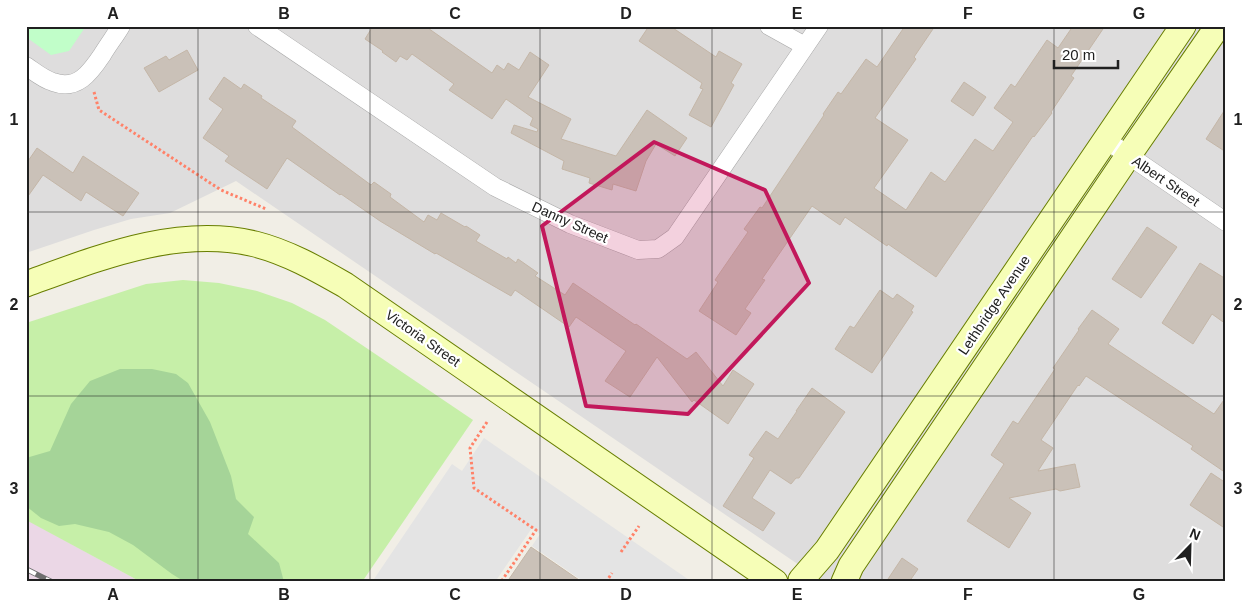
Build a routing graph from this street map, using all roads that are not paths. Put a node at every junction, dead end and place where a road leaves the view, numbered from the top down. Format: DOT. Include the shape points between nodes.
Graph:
graph roads {
  1 [pos="121,26"];
  2 [pos="257,26"];
  3 [pos="770,26"];
  4 [pos="819,26"];
  5 [pos="1183,26"];
  6 [pos="1210,29"];
  7 [pos="805,46"];
  8 [pos="26,66"];
  9 [pos="1106,140"];
  10 [pos="1128,156"];
  11 [pos="1226,222"];
  12 [pos="26,284"];
  13 [pos="806,581"];
  14 [pos="775,582"];
  15 [pos="844,582"];
  1 -- 8 [label="street" via="91,71 76,82 53,82"];
  2 -- 7 [label="street, Danny Street" via="495,187 570,224 638,250 658,249 675,237"];
  3 -- 7 [label="street"];
  4 -- 7 [label="street, Danny Street"];
  5 -- 9 [label="street, Lethbridge Avenue"];
  6 -- 10 [label="street, Lethbridge Avenue"];
  9 -- 10 [label="street, Albert Street"];
  9 -- 13 [label="street, Lethbridge Avenue"];
  10 -- 11 [label="street, Albert Street"];
  10 -- 15 [label="street, Lethbridge Avenue" via="851,566"];
  12 -- 14 [label="street, Victoria Street" via="104,256 179,240 234,241 284,254 346,285"];
}
